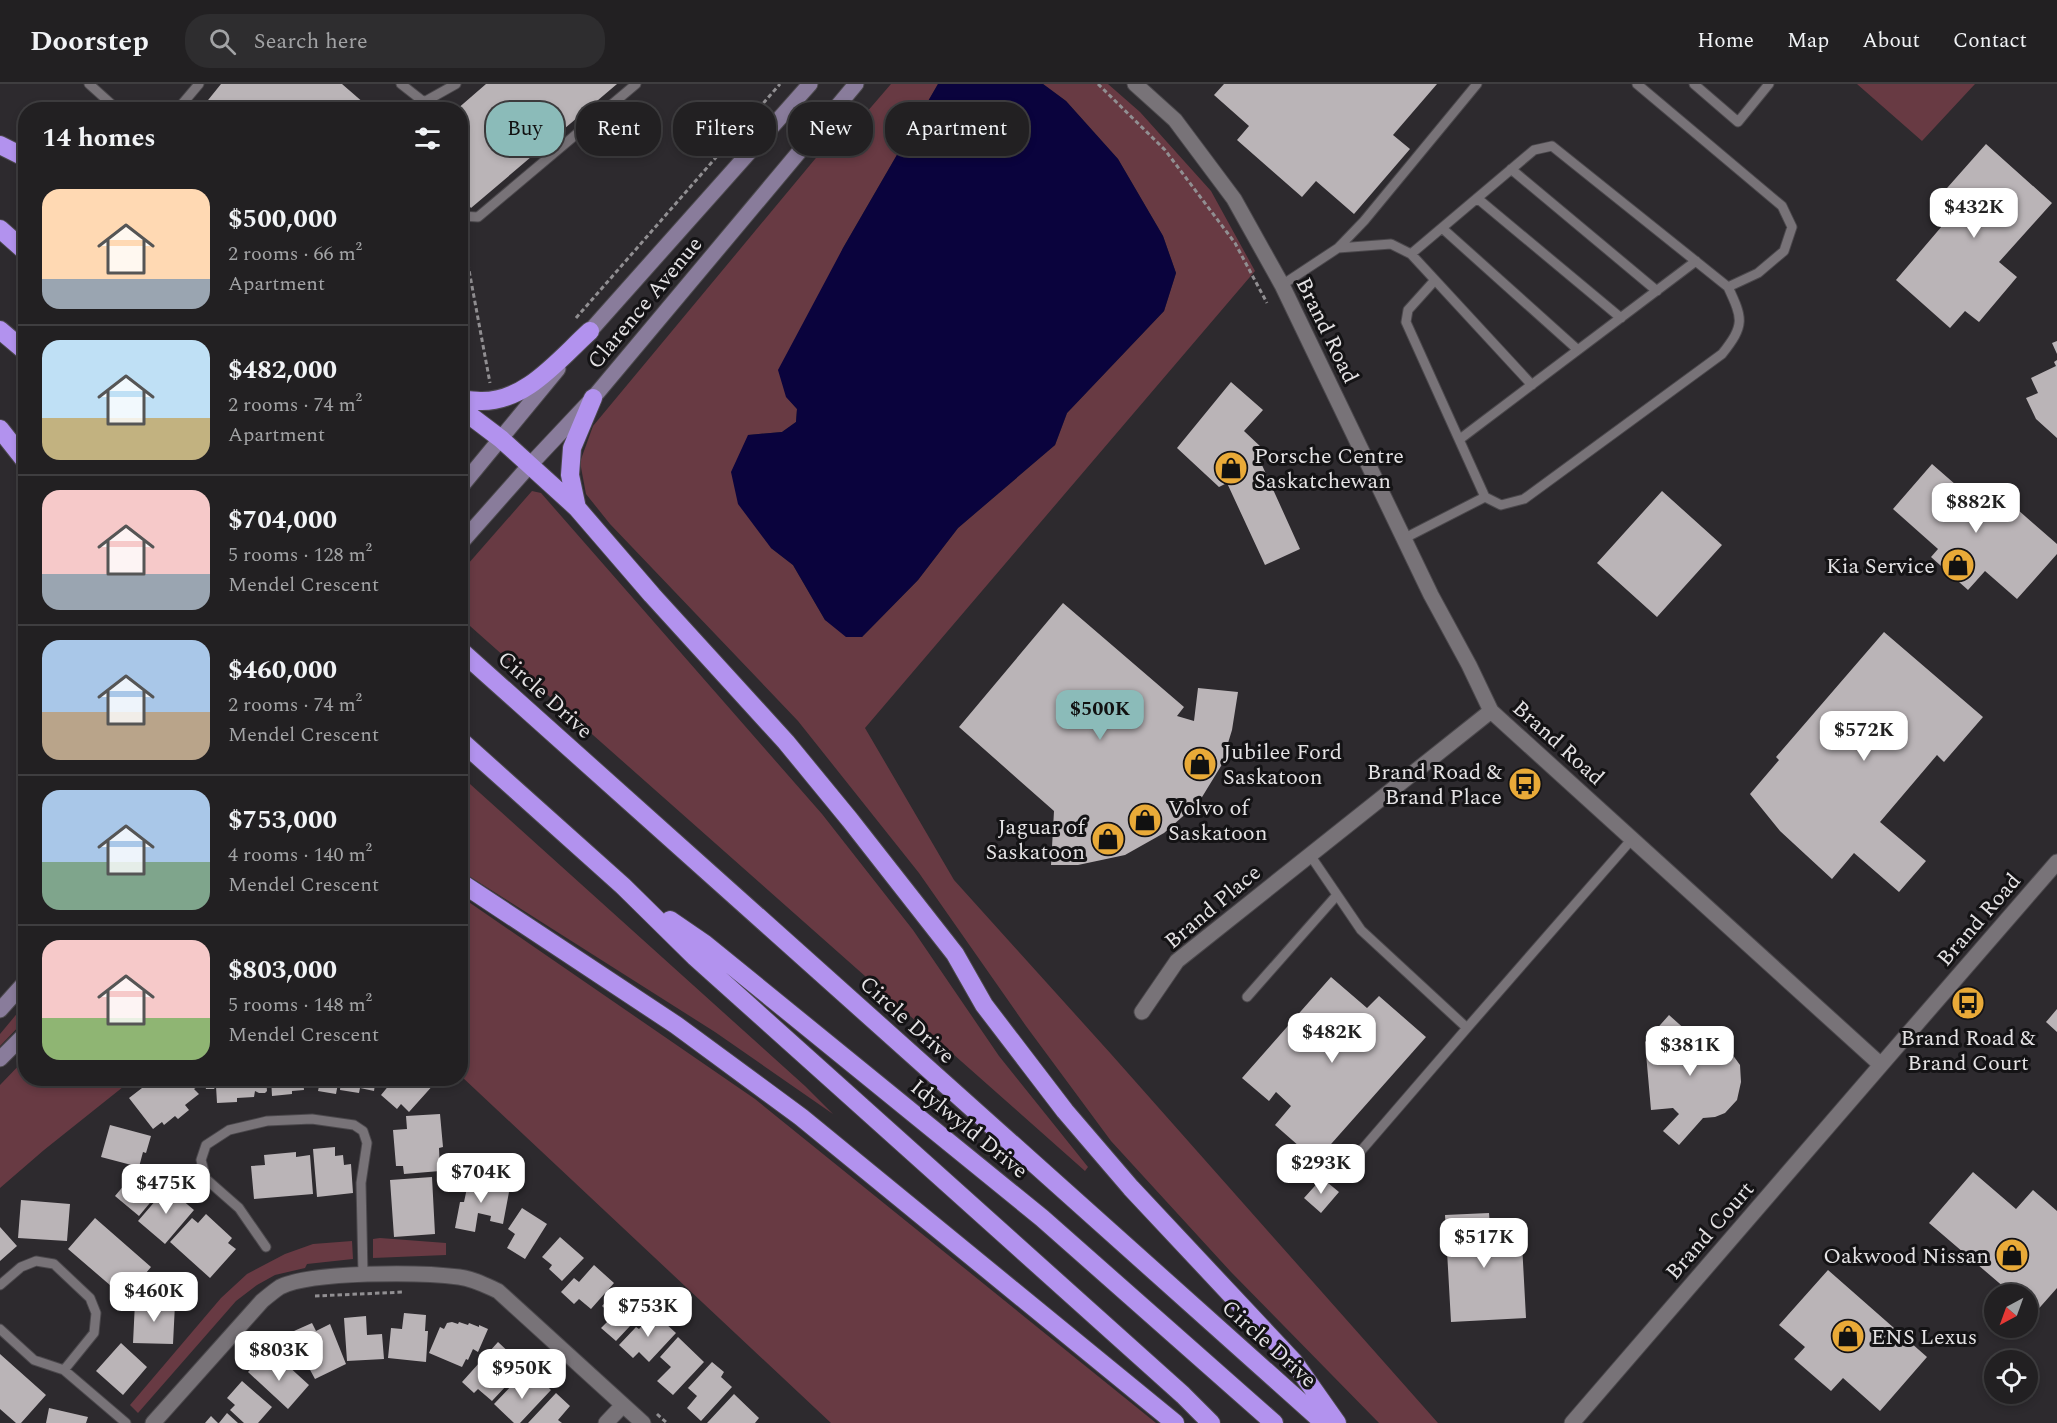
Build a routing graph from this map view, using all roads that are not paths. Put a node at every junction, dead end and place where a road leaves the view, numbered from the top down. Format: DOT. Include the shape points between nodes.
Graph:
graph roads {
  1 [pos="89,84"];
  2 [pos="199,84"];
  3 [pos="401,84"];
  4 [pos="456,84"];
  5 [pos="636,84"];
  6 [pos="810,84"];
  7 [pos="856,84"];
  8 [pos="1136,84"];
  9 [pos="1478,84"];
  10 [pos="1637,84"];
  11 [pos="1694,84"];
  12 [pos="1769,84"];
  13 [pos="109,102"];
  14 [pos="184,102"];
  15 [pos="417,102"];
  16 [pos="427,102"];
  17 [pos="0,145"];
  18 [pos="18,154"];
  19 [pos="1511,169"];
  20 [pos="1477,198"];
  21 [pos="468,216"];
  22 [pos="1442,228"];
  23 [pos="0,229"];
  24 [pos="18,245"];
  25 [pos="1338,248"];
  26 [pos="1411,254"];
  27 [pos="1696,261"];
  28 [pos="1435,280"];
  29 [pos="1282,285"];
  30 [pos="1728,287"];
  31 [pos="1656,291"];
  32 [pos="1621,318"];
  33 [pos="0,330"];
  34 [pos="590,331"];
  35 [pos="18,345"];
  36 [pos="1578,350"];
  37 [pos="1532,385"];
  38 [pos="593,398"];
  39 [pos="468,400"];
  40 [pos="468,414"];
  41 [pos="0,429"];
  42 [pos="501,439"];
  43 [pos="1460,439"];
  44 [pos="18,452"];
  45 [pos="529,466"];
  46 [pos="468,478"];
  47 [pos="1485,497"];
  48 [pos="577,508"];
  49 [pos="468,535"];
  50 [pos="1403,539"];
  51 [pos="468,657"];
  52 [pos="1491,711"];
  53 [pos="468,747"];
  54 [pos="1632,839"];
  55 [pos="1310,855"];
  56 [pos="2057,862"];
  57 [pos="622,886"];
  58 [pos="468,887"];
  59 [pos="1337,895"];
  60 [pos="18,990"];
  61 [pos="1247,996"];
  62 [pos="0,1010"];
  63 [pos="1142,1012"];
  64 [pos="1467,1028"];
  65 [pos="18,1041"];
  66 [pos="0,1059"];
  67 [pos="1881,1065"];
  68 [pos="1341,1174"];
  69 [pos="266,1247"];
  70 [pos="363,1274"];
  71 [pos="0,1285"];
  72 [pos="0,1329"];
  73 [pos="64,1370"];
  74 [pos="623,1405"];
  75 [pos="126,1423"];
  76 [pos="153,1423"];
  77 [pos="606,1423"];
  78 [pos="643,1423"];
  79 [pos="1175,1423"];
  80 [pos="1211,1423"];
  81 [pos="1274,1423"];
  82 [pos="1324,1423"];
  83 [pos="1337,1423"];
  84 [pos="1572,1423"];
  1 -- 13 [label="lane"];
  2 -- 14 [label="lane"];
  3 -- 15 [label="lane"];
  4 -- 16 [label="lane"];
  5 -- 21 [label="lane" via="478,217"];
  6 -- 34 [label="main road, Clarence Avenue"];
  7 -- 38 [label="main road, Clarence Avenue"];
  8 -- 29 [label="street, Brand Road" via="1175,120 1234,199"];
  9 -- 25 [label="lane"];
  10 -- 30 [label="lane" via="1782,206 1792,227 1784,251 1758,273"];
  11 -- 12 [label="lane" via="1738,122"];
  17 -- 18 [label="highway"];
  19 -- 20 [label="lane"];
  19 -- 27 [label="lane" via="1534,150 1552,146"];
  19 -- 31 [label="lane"];
  20 -- 22 [label="lane"];
  20 -- 32 [label="lane"];
  22 -- 26 [label="lane"];
  22 -- 36 [label="lane"];
  23 -- 24 [label="highway"];
  25 -- 26 [label="lane" via="1391,244"];
  25 -- 29 [label="lane"];
  26 -- 28 [label="lane"];
  27 -- 30 [label="lane"];
  27 -- 31 [label="lane"];
  28 -- 37 [label="lane"];
  28 -- 43 [label="lane" via="1408,310 1406,322"];
  29 -- 50 [label="street, Brand Road"];
  30 -- 47 [label="lane" via="1740,313 1736,336 1722,354 1524,499 1501,506"];
  31 -- 32 [label="lane"];
  32 -- 36 [label="lane"];
  33 -- 35 [label="highway"];
  34 -- 39 [label="highway" via="540,377 512,396 492,401"];
  34 -- 42 [label="main road, Clarence Avenue"];
  36 -- 37 [label="lane"];
  37 -- 43 [label="lane"];
  38 -- 45 [label="main road, Clarence Avenue"];
  38 -- 48 [label="highway" via="572,448 570,475"];
  40 -- 42 [label="highway"];
  41 -- 44 [label="highway"];
  42 -- 45 [label="highway"];
  42 -- 46 [label="main road, Clarence Avenue"];
  43 -- 47 [label="lane"];
  45 -- 48 [label="highway"];
  45 -- 49 [label="main road, Clarence Avenue"];
  47 -- 50 [label="lane"];
  48 -- 83 [label="highway" via="786,742 955,954 984,1005 1065,1111 1131,1188 1294,1362"];
  50 -- 52 [label="street, Brand Road"];
  51 -- 82 [label="highway, Circle Drive"];
  52 -- 54 [label="street, Brand Road"];
  52 -- 55 [label="street, Brand Place"];
  53 -- 57 [label="highway"];
  54 -- 64 [label="lane"];
  54 -- 67 [label="street, Brand Road"];
  55 -- 59 [label="lane"];
  55 -- 63 [label="street, Brand Place" via="1178,961"];
  56 -- 67 [label="street, Brand Road"];
  57 -- 80 [label="highway" via="695,957"];
  57 -- 81 [label="highway, Idylwyld Drive" via="705,944 1042,1218"];
  58 -- 79 [label="highway" via="676,1025 801,1117"];
  59 -- 61 [label="lane"];
  59 -- 64 [label="lane" via="1361,930"];
  60 -- 62 [label="main road"];
  64 -- 68 [label="lane"];
  65 -- 66 [label="main road"];
  67 -- 84 [label="street, Brand Court"];
  69 -- 70 [label="lane" via="239,1208 206,1179 201,1160 206,1144 229,1130 267,1121 312,1119 354,1125 363,1131 367,1143 361,1183"];
  70 -- 74 [label="street" via="477,1280 498,1291"];
  70 -- 76 [label="street" via="304,1280 271,1294 228,1336"];
  71 -- 73 [label="lane" via="21,1267 36,1261 54,1264 90,1298 96,1313 94,1333"];
  72 -- 73 [label="lane" via="34,1360"];
  73 -- 75 [label="lane"];
  74 -- 77 [label="street"];
  74 -- 78 [label="street"];
}
